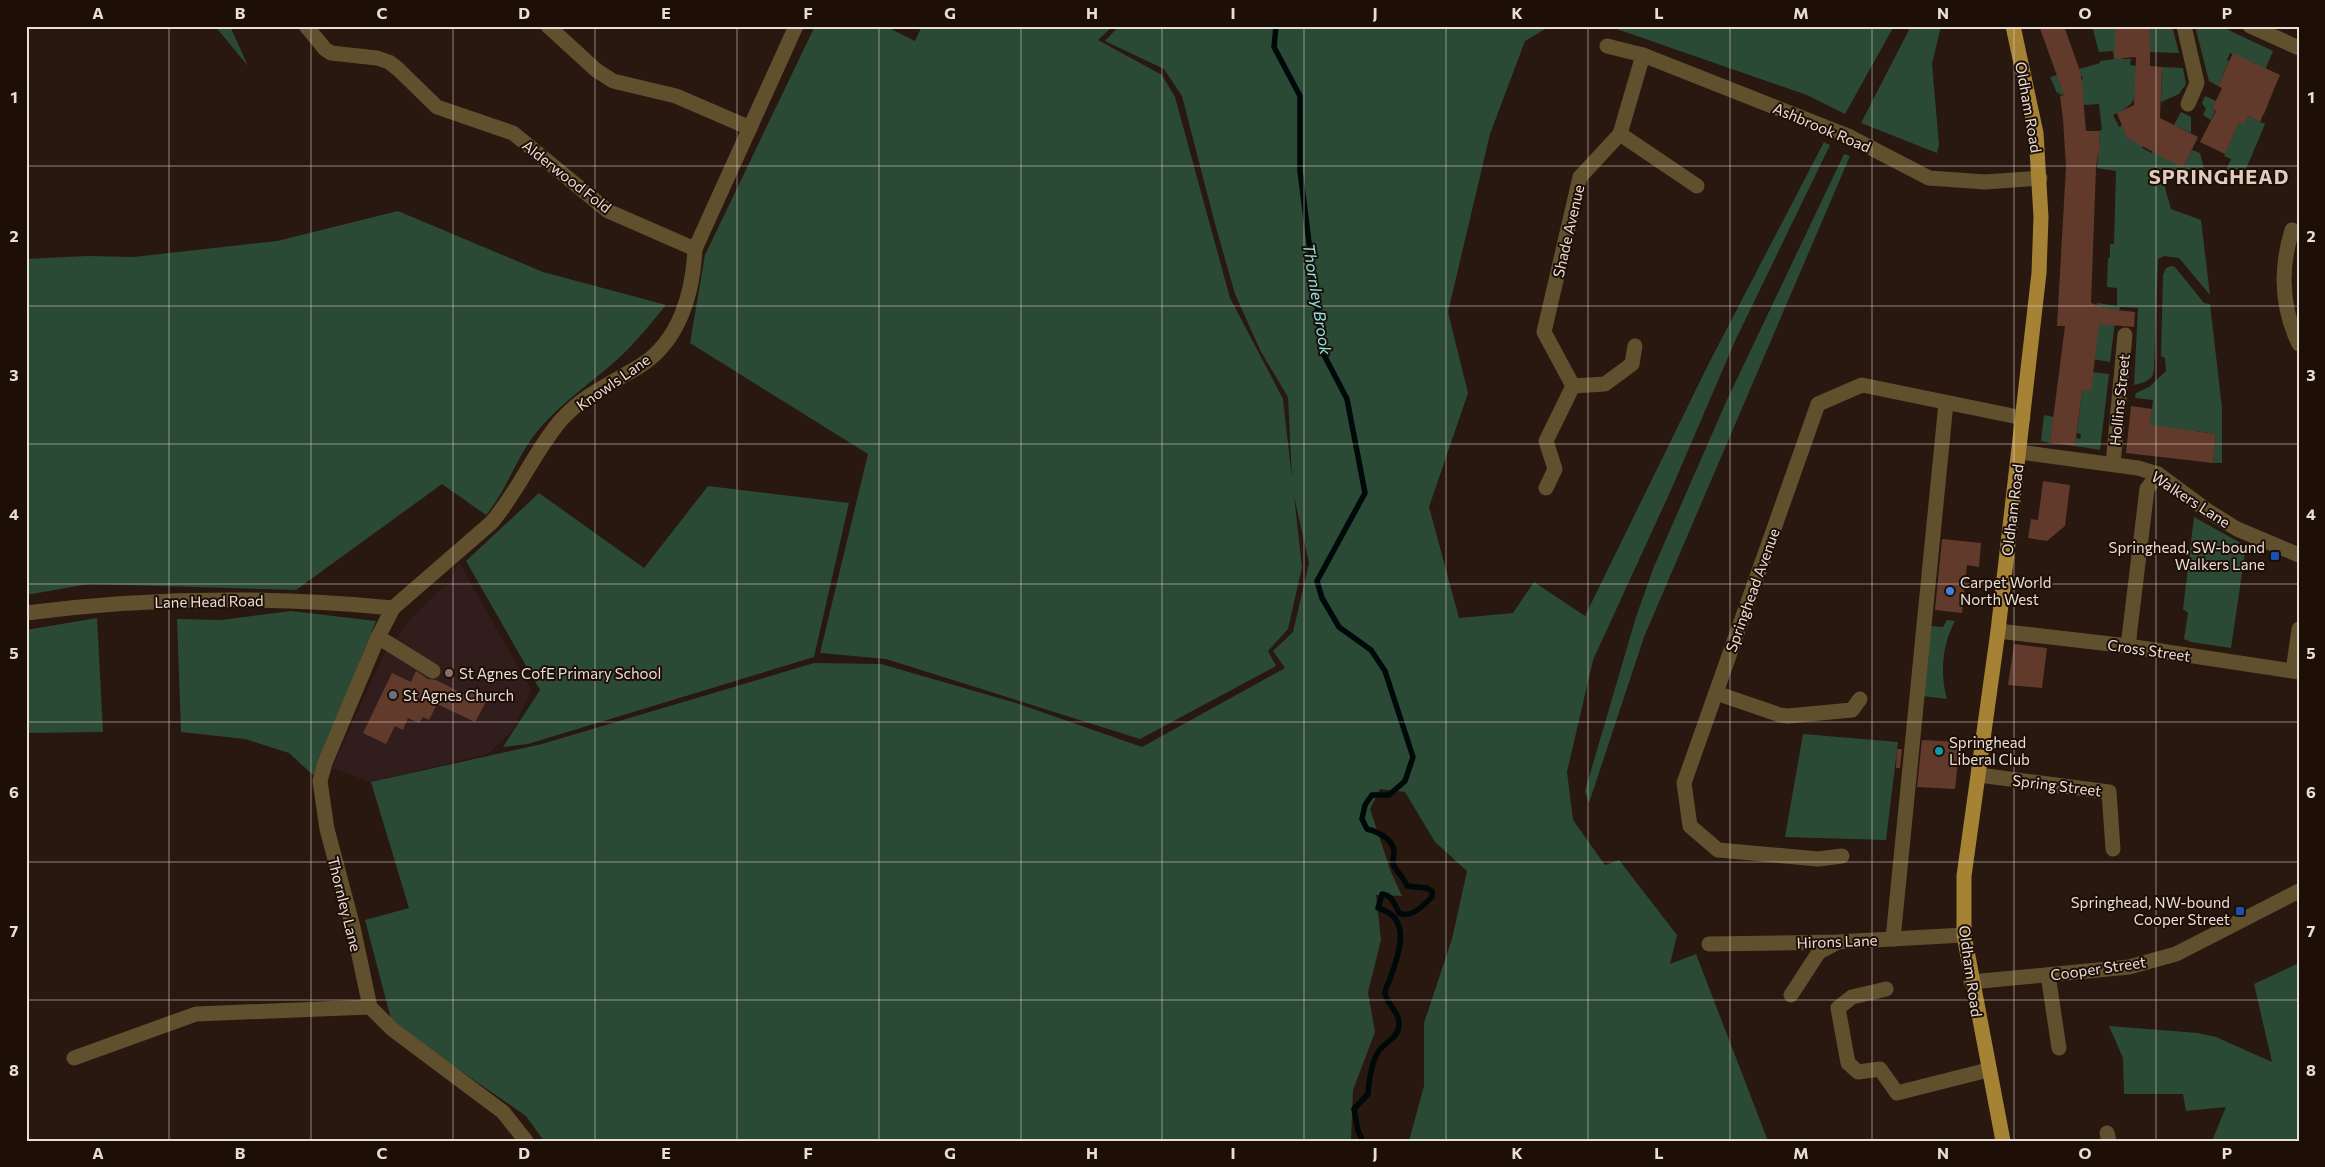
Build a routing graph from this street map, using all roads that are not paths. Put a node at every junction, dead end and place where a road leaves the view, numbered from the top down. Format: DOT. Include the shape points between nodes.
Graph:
graph roads {
  1 [pos="306,26"];
  2 [pos="548,26"];
  3 [pos="796,26"];
  4 [pos="2013,26"];
  5 [pos="2184,26"];
  6 [pos="2250,26"];
  7 [pos="1607,46"];
  8 [pos="2299,48"];
  9 [pos="1643,55"];
  10 [pos="2188,104"];
  11 [pos="750,128"];
  12 [pos="1620,134"];
  13 [pos="2040,178"];
  14 [pos="1697,186"];
  15 [pos="2292,230"];
  16 [pos="695,250"];
  17 [pos="2125,335"];
  18 [pos="2299,344"];
  19 [pos="1635,346"];
  20 [pos="1573,386"];
  21 [pos="1946,403"];
  22 [pos="2023,418"];
  23 [pos="2019,452"];
  24 [pos="2112,464"];
  25 [pos="2158,474"];
  26 [pos="1546,488"];
  27 [pos="2299,555"];
  28 [pos="393,608"];
  29 [pos="26,613"];
  30 [pos="2299,629"];
  31 [pos="1998,631"];
  32 [pos="378,637"];
  33 [pos="2128,646"];
  34 [pos="433,671"];
  35 [pos="2296,671"];
  36 [pos="1716,693"];
  37 [pos="1860,699"];
  38 [pos="1979,775"];
  39 [pos="2113,849"];
  40 [pos="1842,856"];
  41 [pos="2299,891"];
  42 [pos="1964,935"];
  43 [pos="1893,939"];
  44 [pos="1837,942"];
  45 [pos="1709,944"];
  46 [pos="2048,975"];
  47 [pos="1971,982"];
  48 [pos="1886,989"];
  49 [pos="1792,995"];
  50 [pos="370,1007"];
  51 [pos="2058,1048"];
  52 [pos="74,1058"];
  53 [pos="1988,1070"];
  54 [pos="526,1141"];
  55 [pos="2002,1141"];
  1 -- 16 [label="street, Alderwood Fold" via="325,50 389,62 438,107 512,133 608,211"];
  2 -- 11 [label="street" via="596,70 613,81 676,96"];
  3 -- 11 [label="street, Knowls Lane"];
  4 -- 13 [label="main road, Oldham Road" via="2033,117"];
  5 -- 10 [label="street" via="2197,83"];
  6 -- 8 [label="street"];
  7 -- 9 [label="street, Ashbrook Road"];
  9 -- 12 [label="street, Shade Avenue"];
  9 -- 13 [label="street, Ashbrook Road" via="1848,136 1929,178 1985,182"];
  11 -- 16 [label="street, Knowls Lane"];
  12 -- 14 [label="street"];
  12 -- 20 [label="street, Shade Avenue" via="1580,177 1544,332"];
  13 -- 22 [label="main road, Oldham Road" via="2039,273"];
  15 -- 18 [label="street" via="2283,281 2288,315"];
  16 -- 28 [label="street, Knowls Lane" via="694,276 685,307 670,337 643,364 606,383 564,418 543,443 505,506 491,522"];
  17 -- 24 [label="street, Hollins Street"];
  19 -- 20 [label="street" via="1632,364 1605,384"];
  20 -- 26 [label="street" via="1546,441 1555,469"];
  21 -- 22 [label="street, Springhead Avenue"];
  21 -- 36 [label="street, Springhead Avenue" via="1862,384 1818,404"];
  21 -- 43 [label="street"];
  22 -- 23 [label="main road, Oldham Road"];
  23 -- 24 [label="street, Walkers Lane"];
  23 -- 31 [label="main road, Oldham Road"];
  24 -- 25 [label="street, Walkers Lane"];
  25 -- 27 [label="street, Walkers Lane" via="2237,529"];
  25 -- 33 [label="street" via="2147,489"];
  28 -- 29 [label="street, Lane Head Road" via="296,600 224,599 94,604"];
  28 -- 32 [label="street, Thornley Lane"];
  30 -- 35 [label="street"];
  31 -- 33 [label="street, Cross Street"];
  31 -- 38 [label="main road, Oldham Road"];
  32 -- 34 [label="street"];
  32 -- 50 [label="street, Thornley Lane" via="320,781 327,829"];
  33 -- 35 [label="street, Cross Street"];
  36 -- 37 [label="street" via="1780,716 1852,710"];
  36 -- 40 [label="street, Springhead Avenue" via="1684,783 1690,826 1718,850 1818,860"];
  38 -- 39 [label="street, Spring Street" via="2109,792"];
  38 -- 42 [label="main road, Oldham Road" via="1964,876"];
  41 -- 46 [label="street, Cooper Street" via="2176,954 2129,967"];
  42 -- 43 [label="street, Hirons Lane"];
  42 -- 47 [label="main road, Oldham Road"];
  43 -- 44 [label="street, Hirons Lane"];
  44 -- 45 [label="street, Hirons Lane"];
  44 -- 49 [label="street" via="1819,952"];
  46 -- 47 [label="street, Cooper Street"];
  46 -- 51 [label="street"];
  47 -- 53 [label="main road, Oldham Road"];
  48 -- 53 [label="street" via="1852,997 1838,1008 1848,1063 1858,1072 1880,1069 1897,1093"];
  50 -- 52 [label="street" via="196,1014"];
  50 -- 54 [label="street" via="392,1029 503,1112"];
  53 -- 55 [label="main road, Oldham Road"];
}
